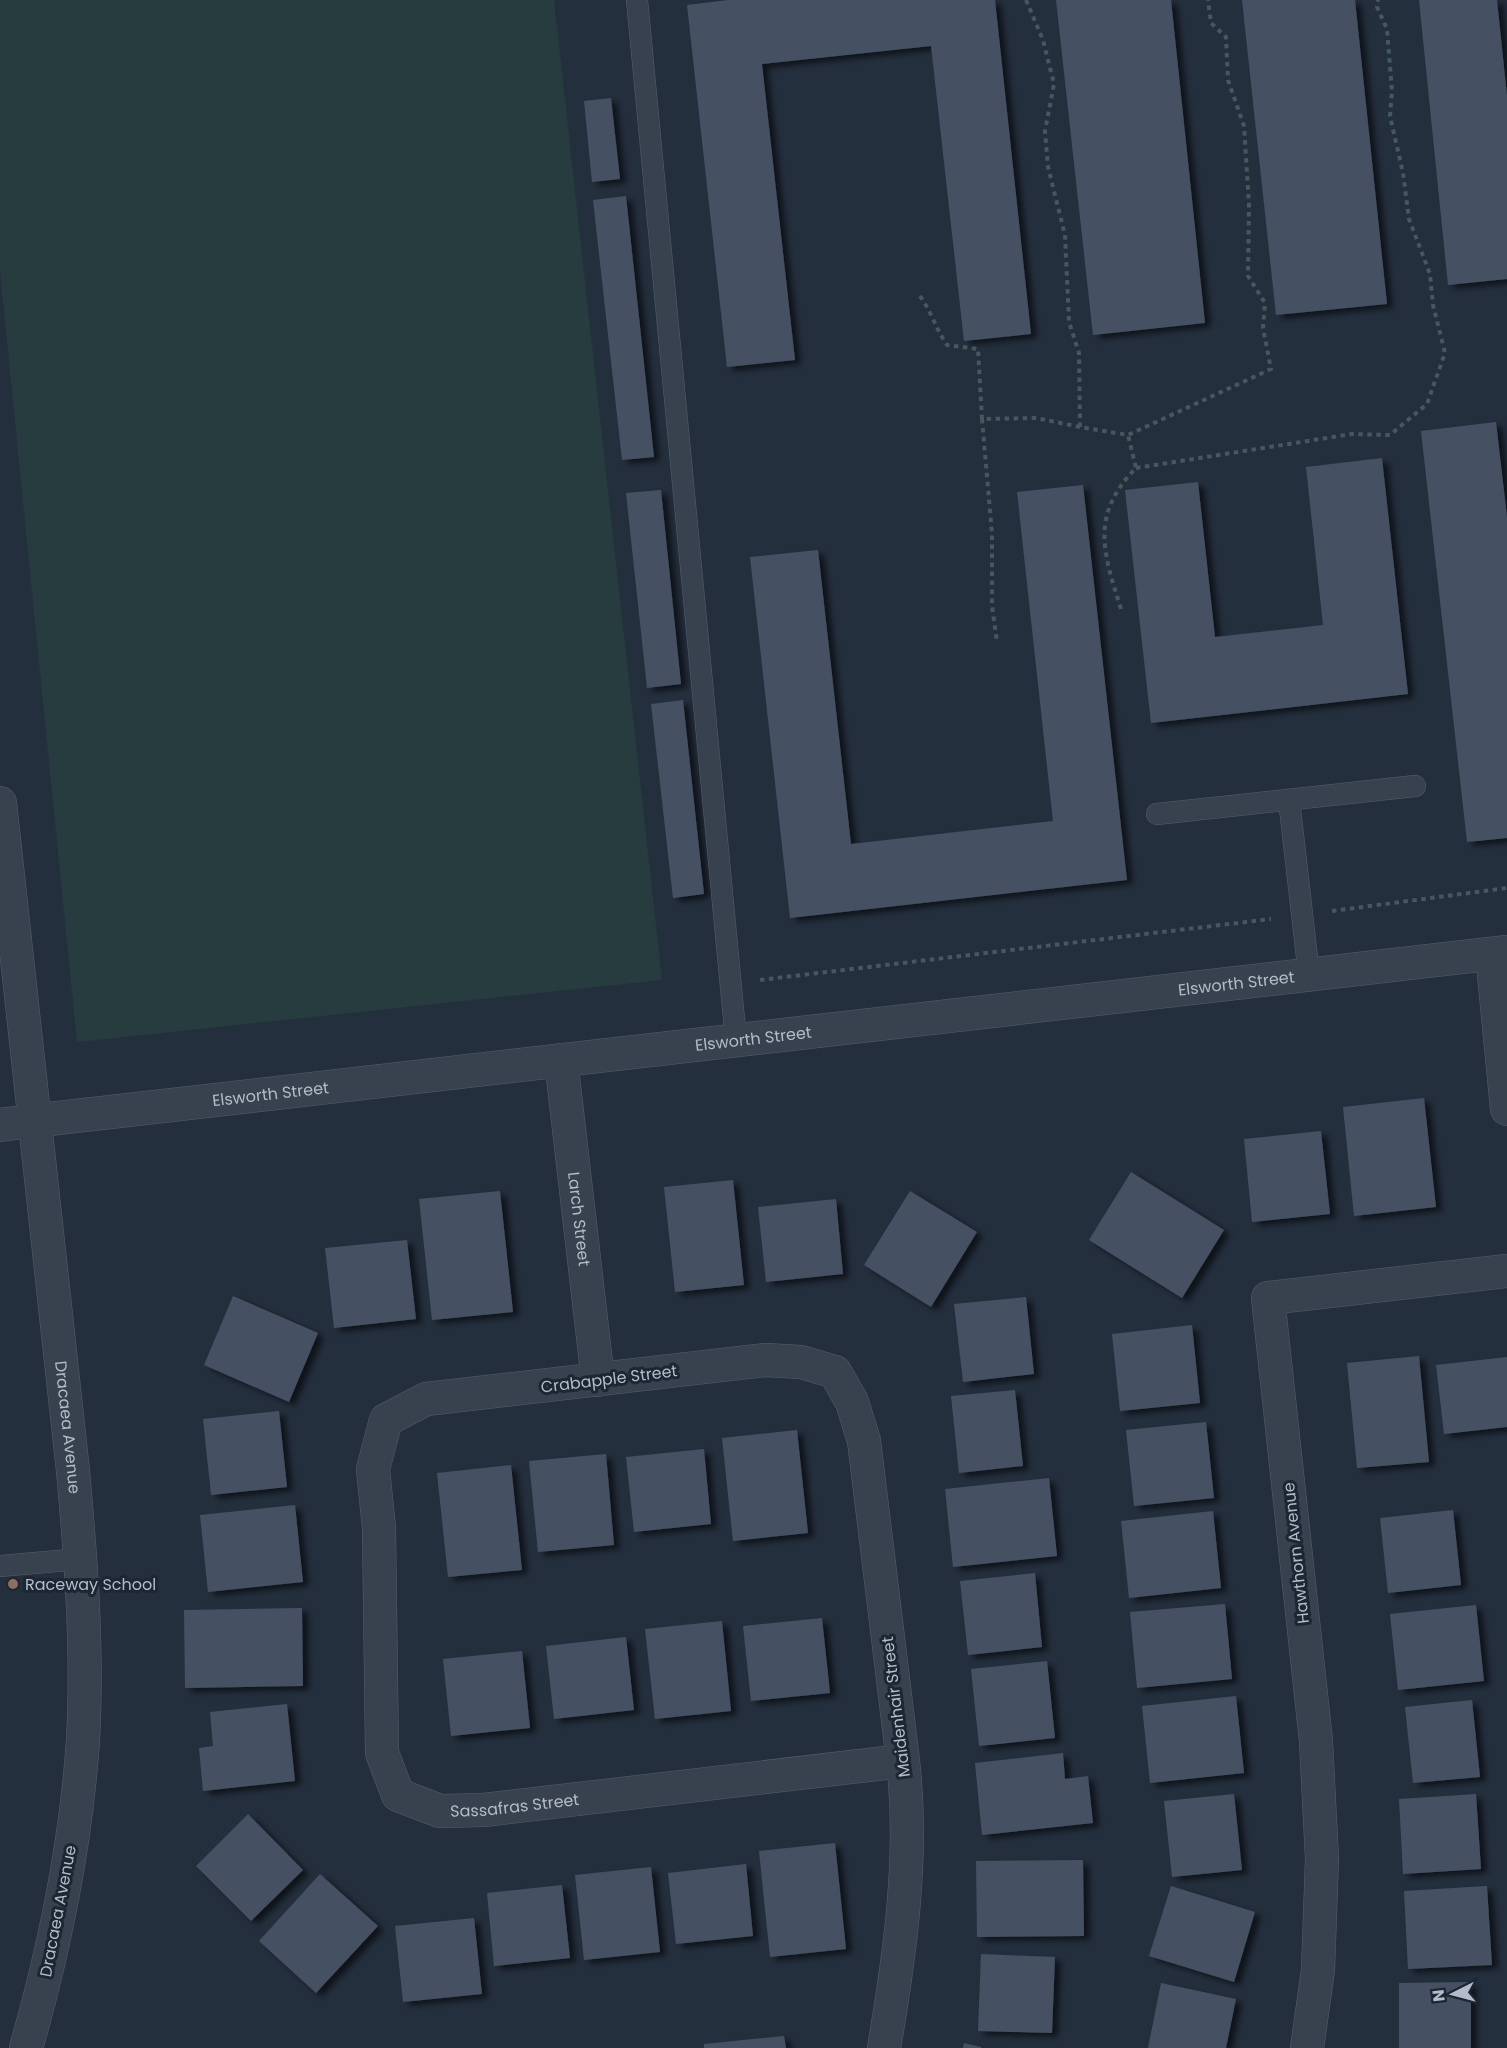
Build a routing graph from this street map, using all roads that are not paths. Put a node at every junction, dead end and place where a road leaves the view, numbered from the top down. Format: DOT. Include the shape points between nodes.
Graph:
graph roads {
  1 [pos="637,0"];
  2 [pos="1415,786"];
  3 [pos="1289,800"];
  4 [pos="0,803"];
  5 [pos="1157,814"];
  6 [pos="1499,953"];
  7 [pos="1309,975"];
  8 [pos="736,1040"];
  9 [pos="561,1060"];
  10 [pos="1507,1109"];
  11 [pos="32,1121"];
  12 [pos="0,1125"];
  13 [pos="1507,1270"];
  14 [pos="835,1372"];
  15 [pos="598,1380"];
  16 [pos="386,1420"];
  17 [pos="81,1560"];
  18 [pos="0,1566"];
  19 [pos="903,1761"];
  20 [pos="26,2048"];
  21 [pos="884,2048"];
  22 [pos="1307,2048"];
  1 -- 8 [label="lane"];
  2 -- 3 [label="lane"];
  3 -- 5 [label="lane"];
  3 -- 7 [label="lane"];
  4 -- 11 [label="street, Dracaea Avenue"];
  6 -- 7 [label="street, Elsworth Street"];
  6 -- 10 [label="street"];
  7 -- 8 [label="street, Elsworth Street"];
  8 -- 9 [label="street, Elsworth Street"];
  9 -- 11 [label="street, Elsworth Street"];
  9 -- 15 [label="street, Larch Street"];
  11 -- 12 [label="street, Elsworth Street"];
  11 -- 17 [label="street, Dracaea Avenue"];
  13 -- 22 [label="street, Hawthorn Avenue" via="1268,1298 1316,1741 1322,1870 1318,1970"];
  14 -- 15 [label="street, Crabapple Street" via="801,1362 766,1360"];
  14 -- 19 [label="street, Maidenhair Street" via="852,1402 864,1441"];
  15 -- 16 [label="street, Crabapple Street" via="426,1400"];
  16 -- 19 [label="street, Sassafras Street" via="373,1469 379,1528 382,1754 398,1795 440,1811 484,1810"];
  17 -- 18 [label="lane"];
  17 -- 20 [label="street, Dracaea Avenue" via="83,1739 72,1844 48,1970"];
  19 -- 21 [label="street, Maidenhair Street" via="908,1805 904,1886 897,1976"];
}
